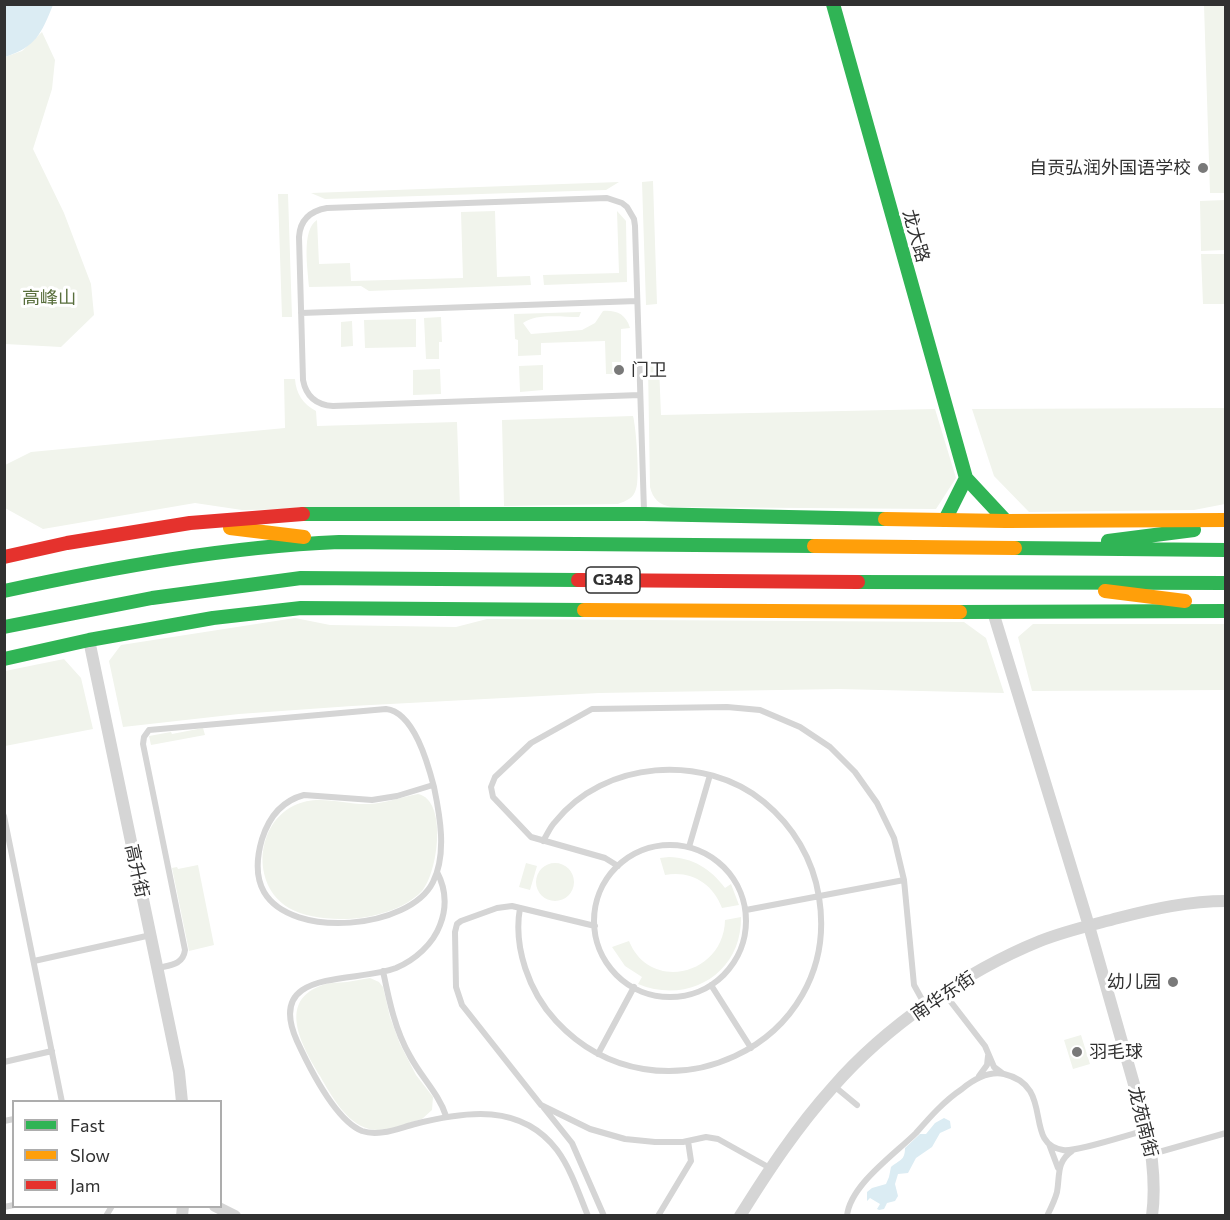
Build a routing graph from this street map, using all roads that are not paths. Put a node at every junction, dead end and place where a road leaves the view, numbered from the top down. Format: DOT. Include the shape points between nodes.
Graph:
graph roads {
  1 [pos="833,4"];
  2 [pos="638,302"];
  3 [pos="301,313"];
  4 [pos="640,395"];
  5 [pos="966,478"];
  6 [pos="644,514"];
  7 [pos="945,520"];
  8 [pos="1226,520"];
  9 [pos="1006,521"];
  10 [pos="190,523"];
  11 [pos="1226,526"];
  12 [pos="339,542"];
  13 [pos="1045,550"];
  14 [pos="1226,550"];
  15 [pos="4,557"];
  16 [pos="1226,583"];
  17 [pos="1044,584"];
  18 [pos="4,591"];
  19 [pos="1226,609"];
  20 [pos="993,612"];
  21 [pos="4,627"];
  22 [pos="89,640"];
  23 [pos="4,659"];
  24 [pos="710,775"];
  25 [pos="433,785"];
  26 [pos="4,816"];
  27 [pos="543,841"];
  28 [pos="689,847"];
  29 [pos="13,857"];
  30 [pos="4,859"];
  31 [pos="618,866"];
  32 [pos="437,872"];
  33 [pos="904,880"];
  34 [pos="819,896"];
  35 [pos="1226,902"];
  36 [pos="520,908"];
  37 [pos="746,910"];
  38 [pos="595,926"];
  39 [pos="1089,926"];
  40 [pos="151,935"];
  41 [pos="34,961"];
  42 [pos="158,968"];
  43 [pos="382,971"];
  44 [pos="711,985"];
  45 [pos="634,987"];
  46 [pos="944,993"];
  47 [pos="925,1006"];
  48 [pos="751,1048"];
  49 [pos="52,1051"];
  50 [pos="988,1053"];
  51 [pos="598,1054"];
  52 [pos="4,1062"];
  53 [pos="1005,1075"];
  54 [pos="972,1082"];
  55 [pos="834,1085"];
  56 [pos="62,1100"];
  57 [pos="182,1100"];
  58 [pos="541,1105"];
  59 [pos="857,1105"];
  60 [pos="446,1116"];
  61 [pos="1147,1130"];
  62 [pos="1226,1133"];
  63 [pos="688,1141"];
  64 [pos="1047,1141"];
  65 [pos="1075,1149"];
  66 [pos="1152,1154"];
  67 [pos="770,1167"];
  68 [pos="1058,1173"];
  69 [pos="219,1208"];
  70 [pos="235,1215"];
  71 [pos="588,1215"];
  72 [pos="604,1215"];
  73 [pos="658,1215"];
  74 [pos="740,1215"];
  75 [pos="847,1215"];
  76 [pos="1047,1215"];
  77 [pos="1152,1215"];
  1 -- 5 [label="main road, 龙大路"];
  2 -- 3 [label="lane"];
  2 -- 3 [label="lane" via="634,219 622,203 607,198 327,208 314,212 304,220 299,232"];
  2 -- 4 [label="lane"];
  3 -- 4 [label="lane" via="304,386 314,400 324,405"];
  4 -- 6 [label="lane"];
  5 -- 7 [label="main road"];
  5 -- 9 [label="main road"];
  6 -- 7 [label="main road"];
  6 -- 10 [label="main road" via="322,513"];
  7 -- 9 [label="main road"];
  8 -- 9 [label="main road"];
  10 -- 12 [label="main road"];
  10 -- 15 [label="main road"];
  11 -- 13 [label="main road"];
  12 -- 13 [label="main road, G348"];
  12 -- 18 [label="main road, G348" via="200,554"];
  13 -- 14 [label="main road, G348"];
  16 -- 17 [label="main road, G348"];
  17 -- 19 [label="main road"];
  17 -- 21 [label="main road, G348" via="301,578 207,588"];
  19 -- 20 [label="main road"];
  20 -- 22 [label="main road" via="302,608 213,618"];
  20 -- 39 [label="street, 龙苑南街"];
  22 -- 23 [label="main road"];
  22 -- 40 [label="street, 高升街"];
  24 -- 27 [label="lane" via="663,770 612,781 567,809"];
  24 -- 28 [label="lane"];
  24 -- 34 [label="lane" via="762,800 787,825 806,855"];
  25 -- 32 [label="lane" via="440,823"];
  25 -- 32 [label="lane" via="372,800 314,795 294,798 268,821 258,862 261,883 270,900 291,914 334,923 373,920 402,909 429,889"];
  25 -- 42 [label="lane" via="411,729 404,717 392,710 149,730 143,744 185,950 178,963"];
  26 -- 29 [label="lane"];
  27 -- 31 [label="lane" via="605,858"];
  27 -- 33 [label="lane" via="525,833 492,792 495,777 531,743 592,709 760,710 808,732 855,772 877,803 894,838"];
  28 -- 31 [label="lane" via="654,847"];
  28 -- 37 [label="lane" via="711,856 729,872"];
  29 -- 30 [label="lane"];
  29 -- 41 [label="lane"];
  31 -- 38 [label="lane" via="601,891"];
  32 -- 43 [label="lane" via="445,899 435,935 413,958"];
  33 -- 34 [label="lane"];
  33 -- 47 [label="lane" via="911,970 914,986"];
  34 -- 37 [label="lane"];
  34 -- 48 [label="lane" via="820,940 811,974 784,1019"];
  35 -- 39 [label="street, 南华东街" via="1156,908"];
  36 -- 38 [label="lane"];
  36 -- 51 [label="lane" via="521,953 533,987 564,1029"];
  36 -- 58 [label="lane" via="497,908 457,924 456,987 469,1016"];
  37 -- 44 [label="lane" via="740,950 728,970"];
  38 -- 45 [label="lane" via="605,960"];
  39 -- 46 [label="street, 南华东街" via="1040,941"];
  39 -- 61 [label="street, 龙苑南街"];
  40 -- 41 [label="lane"];
  40 -- 42 [label="street, 高升街"];
  41 -- 49 [label="lane"];
  42 -- 57 [label="street, 高升街"];
  43 -- 60 [label="lane" via="404,1046"];
  43 -- 60 [label="lane" via="323,981 296,995 289,1010 296,1038 328,1096 360,1130 382,1133"];
  44 -- 45 [label="lane" via="676,996 652,994"];
  44 -- 48 [label="lane"];
  45 -- 51 [label="lane"];
  46 -- 47 [label="street, 南华东街"];
  46 -- 50 [label="lane"];
  47 -- 55 [label="street, 南华东街" via="873,1047"];
  48 -- 51 [label="lane" via="711,1066 676,1072 641,1069"];
  49 -- 52 [label="lane"];
  49 -- 56 [label="lane"];
  50 -- 53 [label="lane" via="994,1067"];
  50 -- 54 [label="lane" via="985,1069"];
  53 -- 54 [label="lane" via="990,1074"];
  53 -- 64 [label="lane" via="1031,1090"];
  54 -- 75 [label="lane" via="948,1100 869,1177"];
  55 -- 59 [label="lane"];
  55 -- 67 [label="street, 南华东街"];
  58 -- 63 [label="lane" via="590,1129 625,1139 655,1143"];
  58 -- 72 [label="lane" via="572,1143"];
  60 -- 71 [label="lane" via="490,1113 512,1118 540,1133 567,1165"];
  61 -- 65 [label="lane"];
  61 -- 66 [label="street, 龙苑南街"];
  62 -- 66 [label="lane"];
  63 -- 67 [label="lane" via="718,1139"];
  63 -- 73 [label="lane" via="691,1161"];
  64 -- 65 [label="lane" via="1059,1149"];
  64 -- 68 [label="lane"];
  65 -- 68 [label="lane" via="1064,1157"];
  66 -- 77 [label="street, 龙苑南街"];
  67 -- 74 [label="street, 南华东街"];
  68 -- 76 [label="lane" via="1056,1196"];
  69 -- 70 [label="street"];
}
